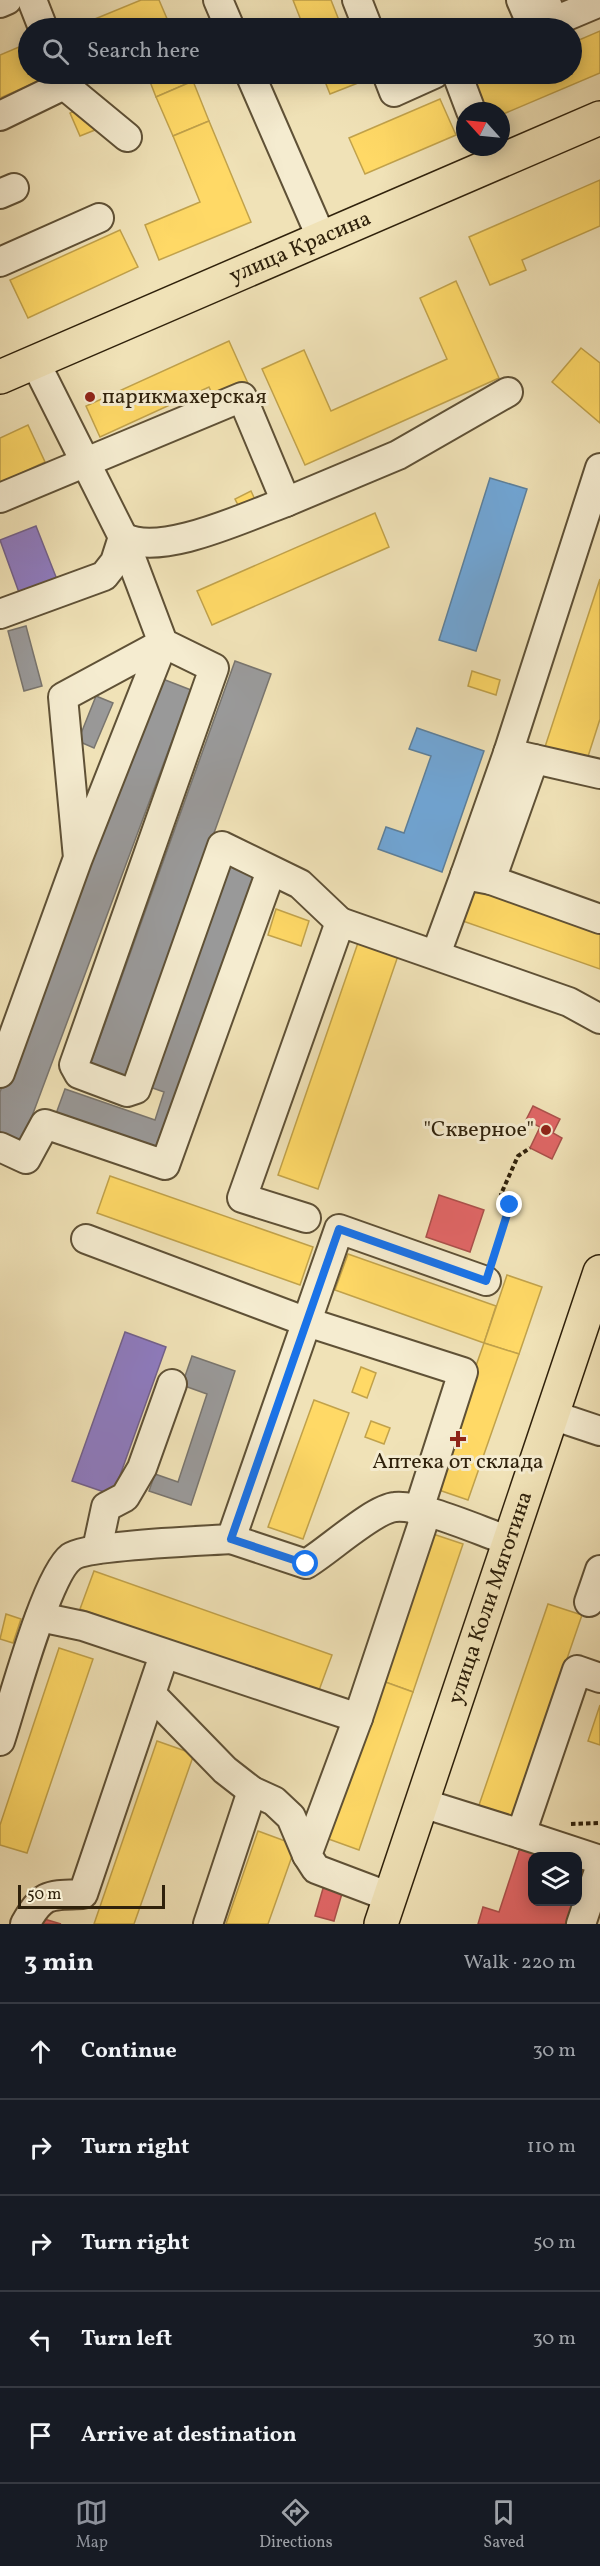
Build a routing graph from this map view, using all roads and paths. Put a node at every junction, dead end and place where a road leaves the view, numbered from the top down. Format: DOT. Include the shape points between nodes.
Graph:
graph roads {
  1 [pos="7,0"];
  2 [pos="32,0"];
  3 [pos="218,0"];
  4 [pos="357,0"];
  5 [pos="521,0"];
  6 [pos="600,2"];
  7 [pos="0,3"];
  8 [pos="39,18"];
  9 [pos="226,18"];
  10 [pos="364,18"];
  11 [pos="547,18"];
  12 [pos="562,18"];
  13 [pos="54,84"];
  14 [pos="68,84"];
  15 [pos="254,84"];
  16 [pos="391,84"];
  17 [pos="412,84"];
  18 [pos="461,84"];
  19 [pos="468,102"];
  20 [pos="0,116"];
  21 [pos="600,118"];
  22 [pos="127,137"];
  23 [pos="487,157"];
  24 [pos="99,218"];
  25 [pos="322,239"];
  26 [pos="0,262"];
  27 [pos="35,362"];
  28 [pos="0,377"];
  29 [pos="508,392"];
  30 [pos="86,460"];
  31 [pos="600,468"];
  32 [pos="0,498"];
  33 [pos="286,502"];
  34 [pos="123,537"];
  35 [pos="0,614"];
  36 [pos="163,644"];
  37 [pos="521,756"];
  38 [pos="600,774"];
  39 [pos="78,858"];
  40 [pos="272,870"];
  41 [pos="478,878"];
  42 [pos="600,919"];
  43 [pos="340,922"];
  44 [pos="436,954"];
  45 [pos="600,1019"];
  46 [pos="0,1073"];
  47 [pos="0,1147"];
  48 [pos="530,1148"];
  49 [pos="306,1218"];
  50 [pos="86,1239"];
  51 [pos="600,1272"];
  52 [pos="486,1281"];
  53 [pos="307,1322"];
  54 [pos="172,1384"];
  55 [pos="552,1415"];
  56 [pos="600,1431"];
  57 [pos="418,1509"];
  58 [pos="231,1539"];
  59 [pos="510,1541"];
  60 [pos="98,1549"];
  61 [pos="600,1570"];
  62 [pos="589,1602"];
  63 [pos="40,1617"];
  64 [pos="164,1655"];
  65 [pos="600,1678"];
  66 [pos="152,1695"];
  67 [pos="358,1718"];
  68 [pos="0,1741"];
  69 [pos="252,1791"];
  70 [pos="422,1803"];
  71 [pos="521,1834"];
  72 [pos="308,1855"];
  73 [pos="600,1860"];
  74 [pos="600,1868"];
  75 [pos="386,1911"];
  76 [pos="25,1924"];
  77 [pos="208,1924"];
  78 [pos="581,1924"];
  1 -- 7 [label="street"];
  2 -- 8 [label="street"];
  3 -- 9 [label="street"];
  4 -- 10 [label="street"];
  5 -- 11 [label="street" via="528,16 548,7"];
  6 -- 12 [label="street"];
  13 -- 20 [label="street"];
  14 -- 22 [label="street"];
  15 -- 25 [label="street"];
  16 -- 17 [label="street" via="394,92"];
  18 -- 19 [label="street"];
  21 -- 23 [label="main road, улица Красина"];
  23 -- 25 [label="main road, улица Красина"];
  24 -- 26 [label="street"];
  25 -- 27 [label="main road, улица Красина"];
  27 -- 28 [label="main road, улица Красина"];
  27 -- 30 [label="street"];
  29 -- 33 [label="street" via="398,454"];
  30 -- 32 [label="street"];
  30 -- 33 [label="street" via="242,397"];
  30 -- 34 [label="street"];
  31 -- 37 [label="street"];
  33 -- 34 [label="street" via="166,544 143,544"];
  34 -- 35 [label="street" via="115,562 104,576"];
  34 -- 36 [label="street"];
  36 -- 39 [label="street"];
  36 -- 39 [label="street" via="63,697"];
  36 -- 40 [label="street" via="214,668 74,1065 79,1074 140,1097 136,1089 222,846"];
  37 -- 38 [label="street"];
  37 -- 41 [label="street"];
  39 -- 46 [label="street"];
  40 -- 43 [label="street" via="300,884"];
  40 -- 47 [label="street" via="165,1165 45,1124 26,1159"];
  41 -- 42 [label="street"];
  41 -- 44 [label="street"];
  43 -- 44 [label="street"];
  43 -- 49 [label="street" via="242,1198"];
  44 -- 45 [label="street" via="569,1002"];
  48 -- 52 [label="path" via="518,1156 501,1194 510,1205"];
  50 -- 53 [label="street"];
  51 -- 55 [label="main road, улица Коли Мяготина"];
  52 -- 53 [label="street" via="339,1229"];
  53 -- 57 [label="street" via="463,1372"];
  53 -- 58 [label="street"];
  54 -- 60 [label="street" via="142,1468 125,1497 106,1507"];
  55 -- 56 [label="street"];
  55 -- 59 [label="main road, улица Коли Мяготина"];
  57 -- 58 [label="street" via="393,1507 306,1564"];
  57 -- 59 [label="street"];
  57 -- 67 [label="street" via="423,1523"];
  58 -- 60 [label="street"];
  59 -- 70 [label="main road, улица Коли Мяготина"];
  60 -- 63 [label="street" via="72,1556 58,1574"];
  61 -- 62 [label="street"];
  63 -- 64 [label="street" via="83,1626"];
  63 -- 68 [label="street"];
  64 -- 66 [label="street"];
  64 -- 67 [label="street"];
  65 -- 71 [label="street" via="577,1670"];
  66 -- 69 [label="street" via="225,1770"];
  66 -- 76 [label="street" via="83,1894 57,1894 37,1902"];
  67 -- 72 [label="street"];
  69 -- 72 [label="street" via="274,1801 291,1817"];
  69 -- 77 [label="street"];
  70 -- 71 [label="street"];
  70 -- 75 [label="main road, улица Коли Мяготина"];
  71 -- 73 [label="street"];
  72 -- 75 [label="street" via="316,1869"];
  74 -- 78 [label="street"];
}
